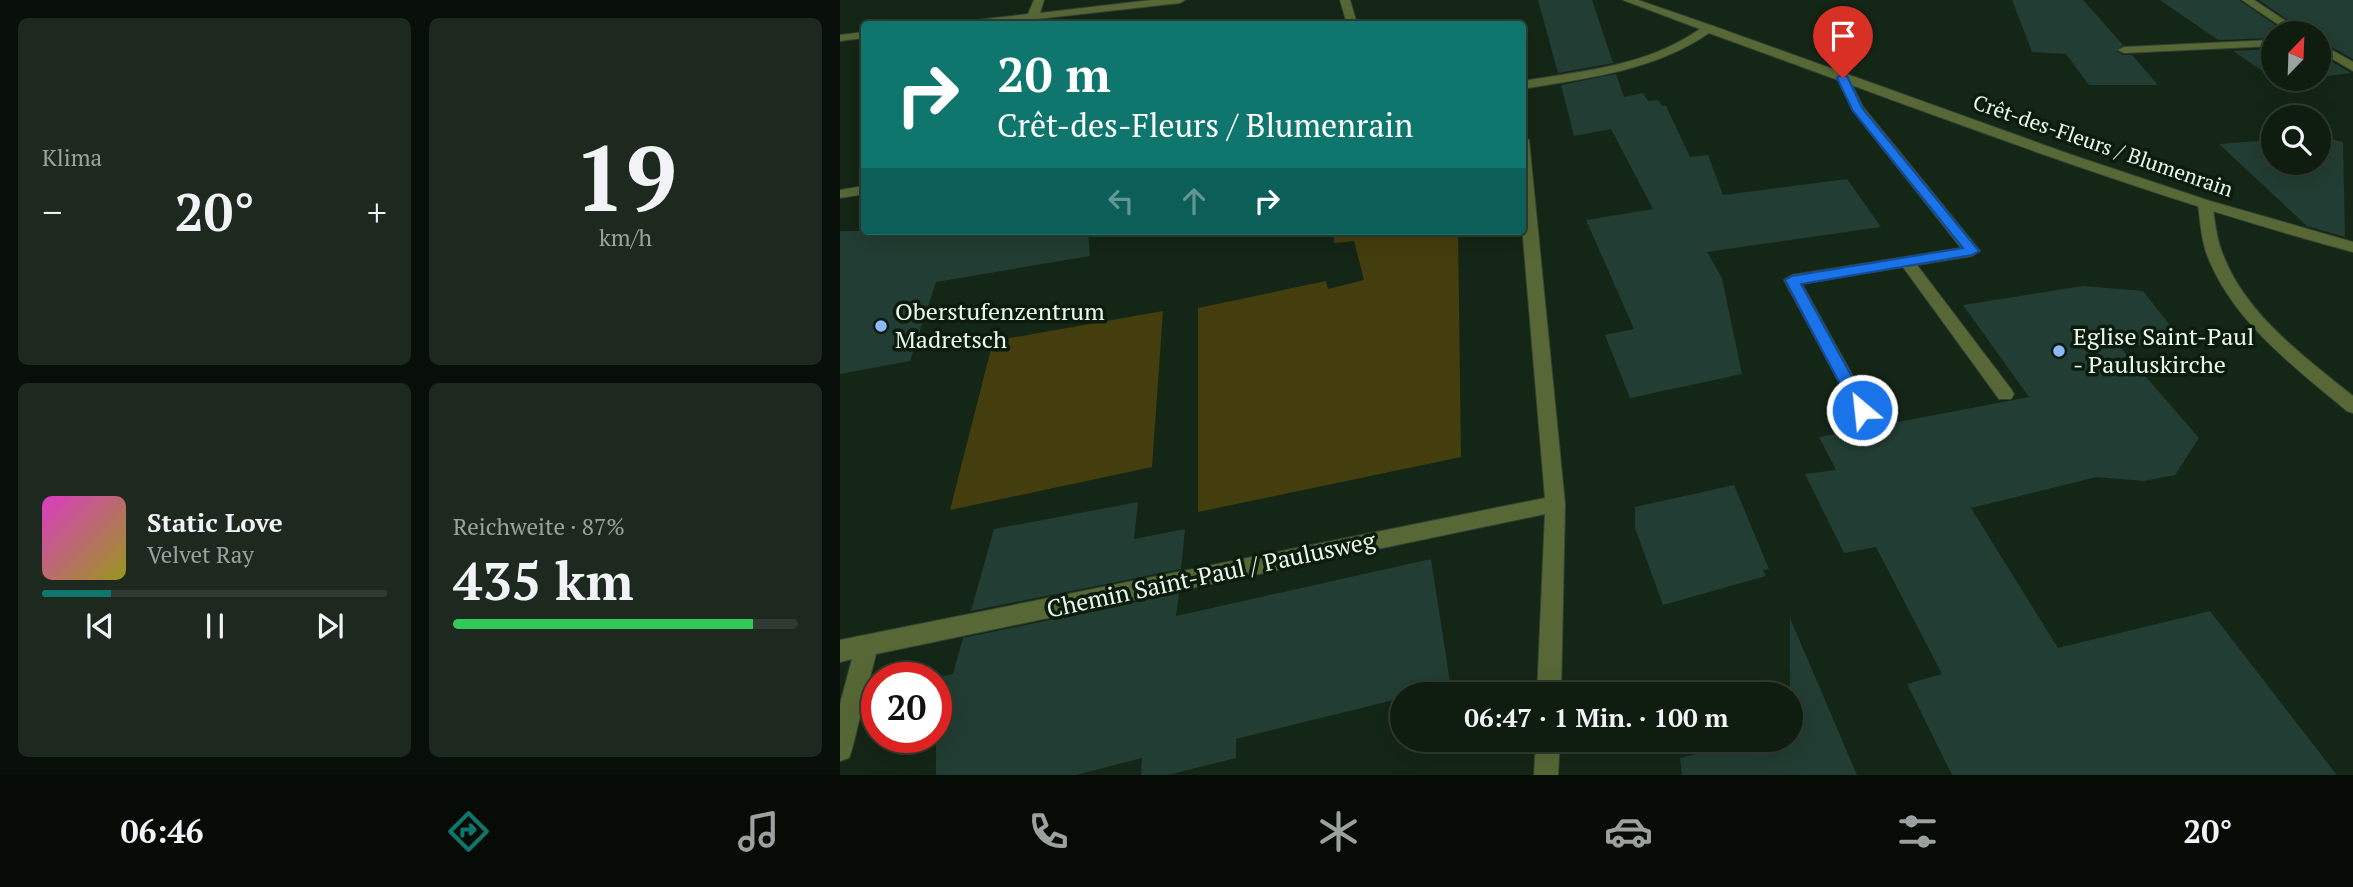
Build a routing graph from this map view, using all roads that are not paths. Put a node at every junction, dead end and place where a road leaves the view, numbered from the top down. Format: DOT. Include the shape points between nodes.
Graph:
graph roads {
  1 [pos="1040,0"];
  2 [pos="1180,0"];
  3 [pos="1345,0"];
  4 [pos="1628,0"];
  5 [pos="2247,0"];
  6 [pos="1031,21"];
  7 [pos="1352,21"];
  8 [pos="2279,21"];
  9 [pos="1709,28"];
  10 [pos="861,35"];
  11 [pos="840,38"];
  12 [pos="2261,44"];
  13 [pos="2124,50"];
  14 [pos="2331,53"];
  15 [pos="2353,67"];
  16 [pos="1843,78"];
  17 [pos="1526,84"];
  18 [pos="1526,184"];
  19 [pos="861,190"];
  20 [pos="840,194"];
  21 [pos="2205,204"];
  22 [pos="2353,247"];
  23 [pos="1908,263"];
  24 [pos="2005,394"];
  25 [pos="2353,407"];
  26 [pos="1862,410"];
  27 [pos="1555,504"];
  28 [pos="867,645"];
  29 [pos="840,651"];
  30 [pos="1549,682"];
  31 [pos="840,749"];
  32 [pos="1547,752"];
  33 [pos="1546,775"];
  1 -- 6 [label="street"];
  2 -- 6 [label="street"];
  3 -- 7 [label="street"];
  4 -- 9 [label="street, Crêt-des-Fleurs / Blumenrain"];
  5 -- 8 [label="street"];
  9 -- 16 [label="street, Crêt-des-Fleurs / Blumenrain"];
  9 -- 17 [label="street" via="1677,49 1632,66"];
  10 -- 11 [label="street"];
  12 -- 13 [label="street"];
  14 -- 15 [label="street"];
  16 -- 21 [label="street, Crêt-des-Fleurs / Blumenrain"];
  16 -- 23 [label="street" via="1857,108 1972,251"];
  18 -- 27 [label="street"];
  19 -- 20 [label="street"];
  21 -- 22 [label="street, Crêt-des-Fleurs / Blumenrain"];
  21 -- 25 [label="street" via="2214,253 2231,285 2285,347"];
  23 -- 24 [label="street"];
  23 -- 26 [label="street" via="1792,280"];
  27 -- 28 [label="street, Chemin Saint-Paul / Paulusweg"];
  27 -- 30 [label="street"];
  28 -- 29 [label="street, Chemin Saint-Paul / Paulusweg"];
  28 -- 31 [label="street"];
  32 -- 33 [label="street"];
}
